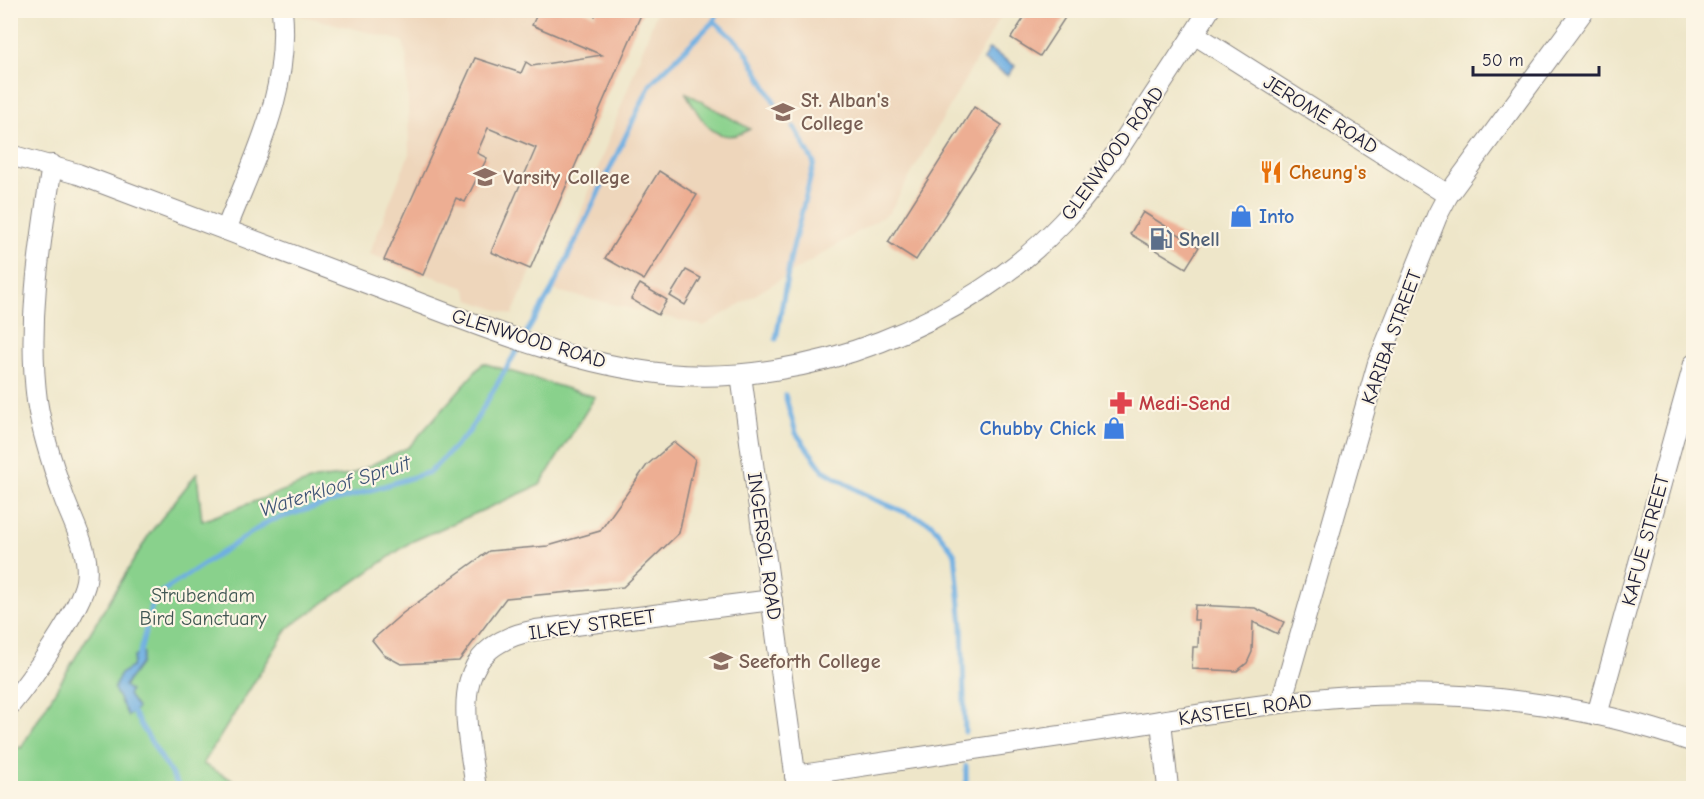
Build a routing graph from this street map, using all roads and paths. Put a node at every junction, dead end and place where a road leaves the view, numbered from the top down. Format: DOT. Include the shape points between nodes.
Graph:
graph roads {
  1 [pos="282,10"];
  2 [pos="1209,10"];
  3 [pos="1584,10"];
  4 [pos="1194,34"];
  5 [pos="10,155"];
  6 [pos="52,165"];
  7 [pos="1448,195"];
  8 [pos="226,230"];
  9 [pos="1694,364"];
  10 [pos="741,375"];
  11 [pos="772,600"];
  12 [pos="1281,703"];
  13 [pos="10,705"];
  14 [pos="1597,716"];
  15 [pos="1161,721"];
  16 [pos="1694,742"];
  17 [pos="796,782"];
  18 [pos="476,789"];
  19 [pos="1168,789"];
  1 -- 8 [label="street" via="284,57 277,98"];
  2 -- 4 [label="street, GLENWOOD ROAD"];
  3 -- 7 [label="street, KARIBA STREET"];
  4 -- 7 [label="street, JEROME ROAD"];
  4 -- 10 [label="street, GLENWOOD ROAD" via="1079,203 1040,245 1003,275 952,308 883,340 836,355"];
  5 -- 6 [label="street, GLENWOOD ROAD"];
  6 -- 8 [label="street, GLENWOOD ROAD"];
  6 -- 13 [label="street" via="32,326 37,394 51,458 82,546 87,575 75,606 27,685"];
  7 -- 12 [label="street, KARIBA STREET" via="1385,341"];
  8 -- 10 [label="street, GLENWOOD ROAD" via="542,347 665,374"];
  9 -- 14 [label="street, KAFUE STREET"];
  10 -- 11 [label="street, INGERSOL ROAD"];
  11 -- 17 [label="street, INGERSOL ROAD"];
  11 -- 18 [label="street, ILKEY STREET" via="536,630 498,642 484,655 467,684"];
  12 -- 14 [label="street, KASTEEL ROAD" via="1352,696 1426,695 1521,702"];
  12 -- 15 [label="street, KASTEEL ROAD"];
  14 -- 16 [label="street, KASTEEL ROAD"];
  15 -- 17 [label="street, KASTEEL ROAD"];
  15 -- 19 [label="street"];
}
